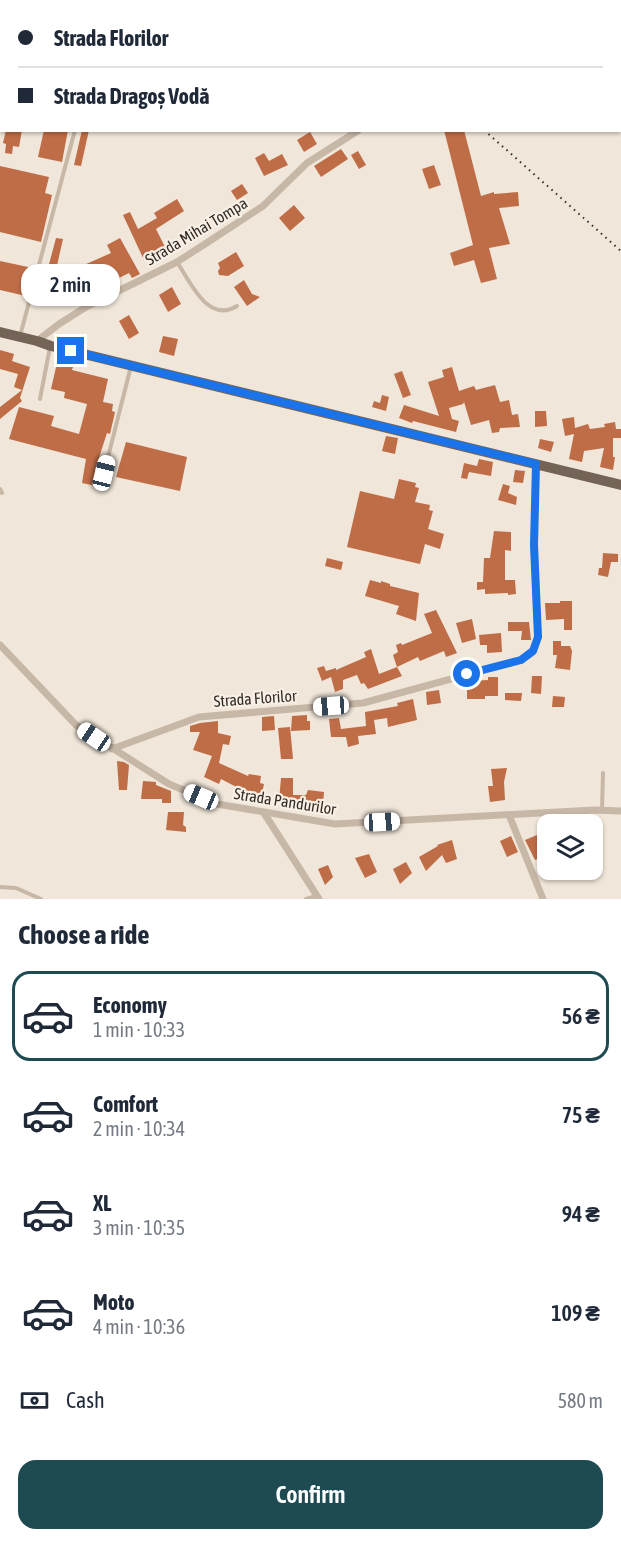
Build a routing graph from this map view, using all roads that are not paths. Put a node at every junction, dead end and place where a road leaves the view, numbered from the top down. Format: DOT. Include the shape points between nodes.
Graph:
graph roads {
  1 [pos="74,132"];
  2 [pos="356,132"];
  3 [pos="177,261"];
  4 [pos="237,306"];
  5 [pos="0,332"];
  6 [pos="20,337"];
  7 [pos="37,341"];
  8 [pos="51,346"];
  9 [pos="131,365"];
  10 [pos="39,399"];
  11 [pos="536,464"];
  12 [pos="104,473"];
  13 [pos="621,485"];
  14 [pos="0,645"];
  15 [pos="112,749"];
  16 [pos="603,772"];
  17 [pos="602,810"];
  18 [pos="621,811"];
  19 [pos="264,813"];
  20 [pos="510,814"];
  21 [pos="0,887"];
  22 [pos="318,898"];
  23 [pos="41,899"];
  24 [pos="306,899"];
  25 [pos="543,899"];
  1 -- 6 [label="lane"];
  2 -- 3 [label="street, Strada Mihai Tompa" via="307,163 263,206"];
  3 -- 4 [label="lane" via="208,307 229,311"];
  3 -- 7 [label="street, Strada Mihai Tompa" via="86,307"];
  5 -- 6 [label="main road"];
  6 -- 7 [label="main road"];
  7 -- 8 [label="main road"];
  8 -- 9 [label="main road"];
  8 -- 10 [label="lane"];
  9 -- 11 [label="main road"];
  9 -- 12 [label="lane"];
  11 -- 13 [label="main road"];
  11 -- 15 [label="street, Strada Florilor" via="538,637 533,651 521,660 363,703 199,717"];
  14 -- 15 [label="street, Strada Pandurilor" via="76,725"];
  15 -- 19 [label="street, Strada Pandurilor" via="188,792 217,804"];
  16 -- 17 [label="lane"];
  17 -- 18 [label="street, Strada Pandurilor"];
  17 -- 20 [label="street, Strada Pandurilor"];
  19 -- 20 [label="street, Strada Pandurilor" via="334,824"];
  19 -- 22 [label="street"];
  20 -- 25 [label="street"];
  21 -- 23 [label="lane" via="16,888"];
  22 -- 24 [label="lane"];
}
